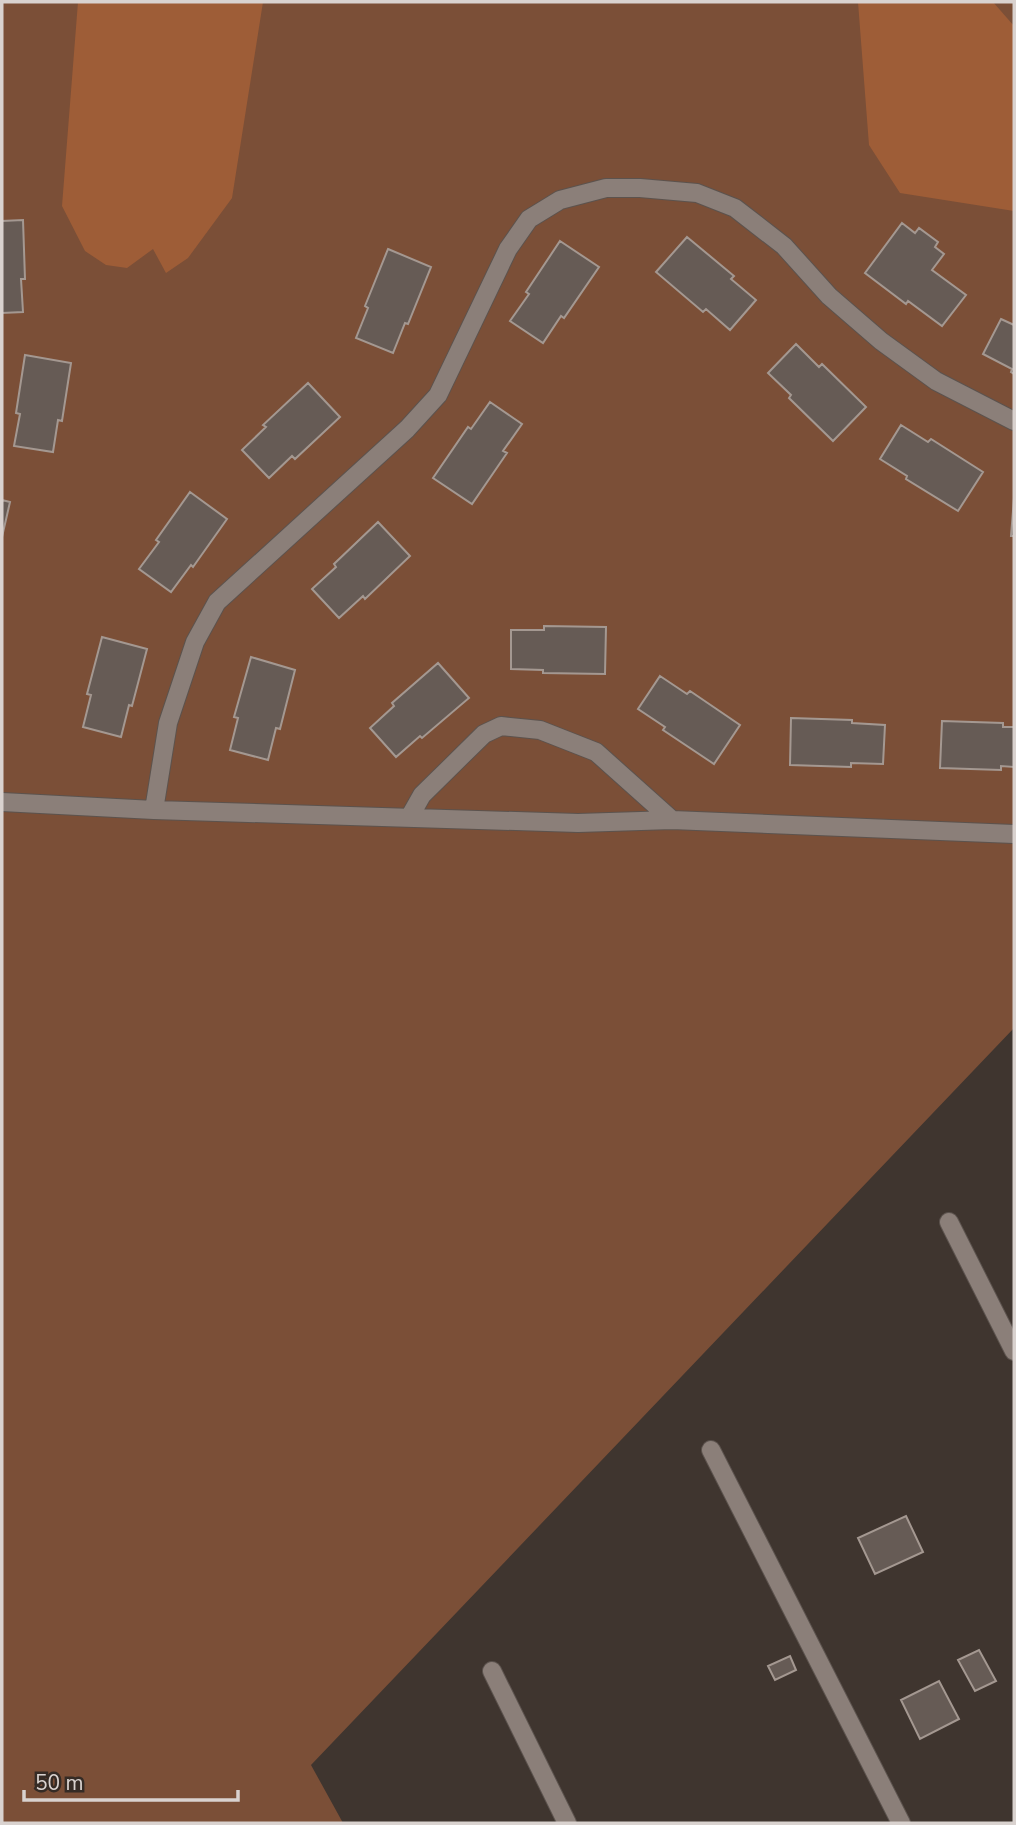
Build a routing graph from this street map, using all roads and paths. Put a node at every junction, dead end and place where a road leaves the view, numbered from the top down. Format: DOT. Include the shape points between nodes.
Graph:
graph roads {
  1 [pos="1014,421"];
  2 [pos="2,802"];
  3 [pos="154,810"];
  4 [pos="409,818"];
  5 [pos="672,820"];
  6 [pos="1014,834"];
  7 [pos="948,1222"];
  8 [pos="1014,1351"];
  9 [pos="711,1450"];
  10 [pos="492,1671"];
  11 [pos="567,1823"];
  12 [pos="901,1823"];
  1 -- 3 [label="lane" via="936,381 881,341 829,296 784,246 735,208 697,193 640,188 606,188 560,200 529,219 508,249 438,395 407,429 217,602 195,642 168,723"];
  2 -- 3 [label="lane"];
  3 -- 4 [label="lane"];
  4 -- 5 [label="lane" via="578,823"];
  4 -- 5 [label="lane" via="431,786 484,734 501,726 540,730 596,752"];
  5 -- 6 [label="lane"];
  7 -- 8 [label="lane"];
  9 -- 12 [label="lane"];
  10 -- 11 [label="lane"];
}
